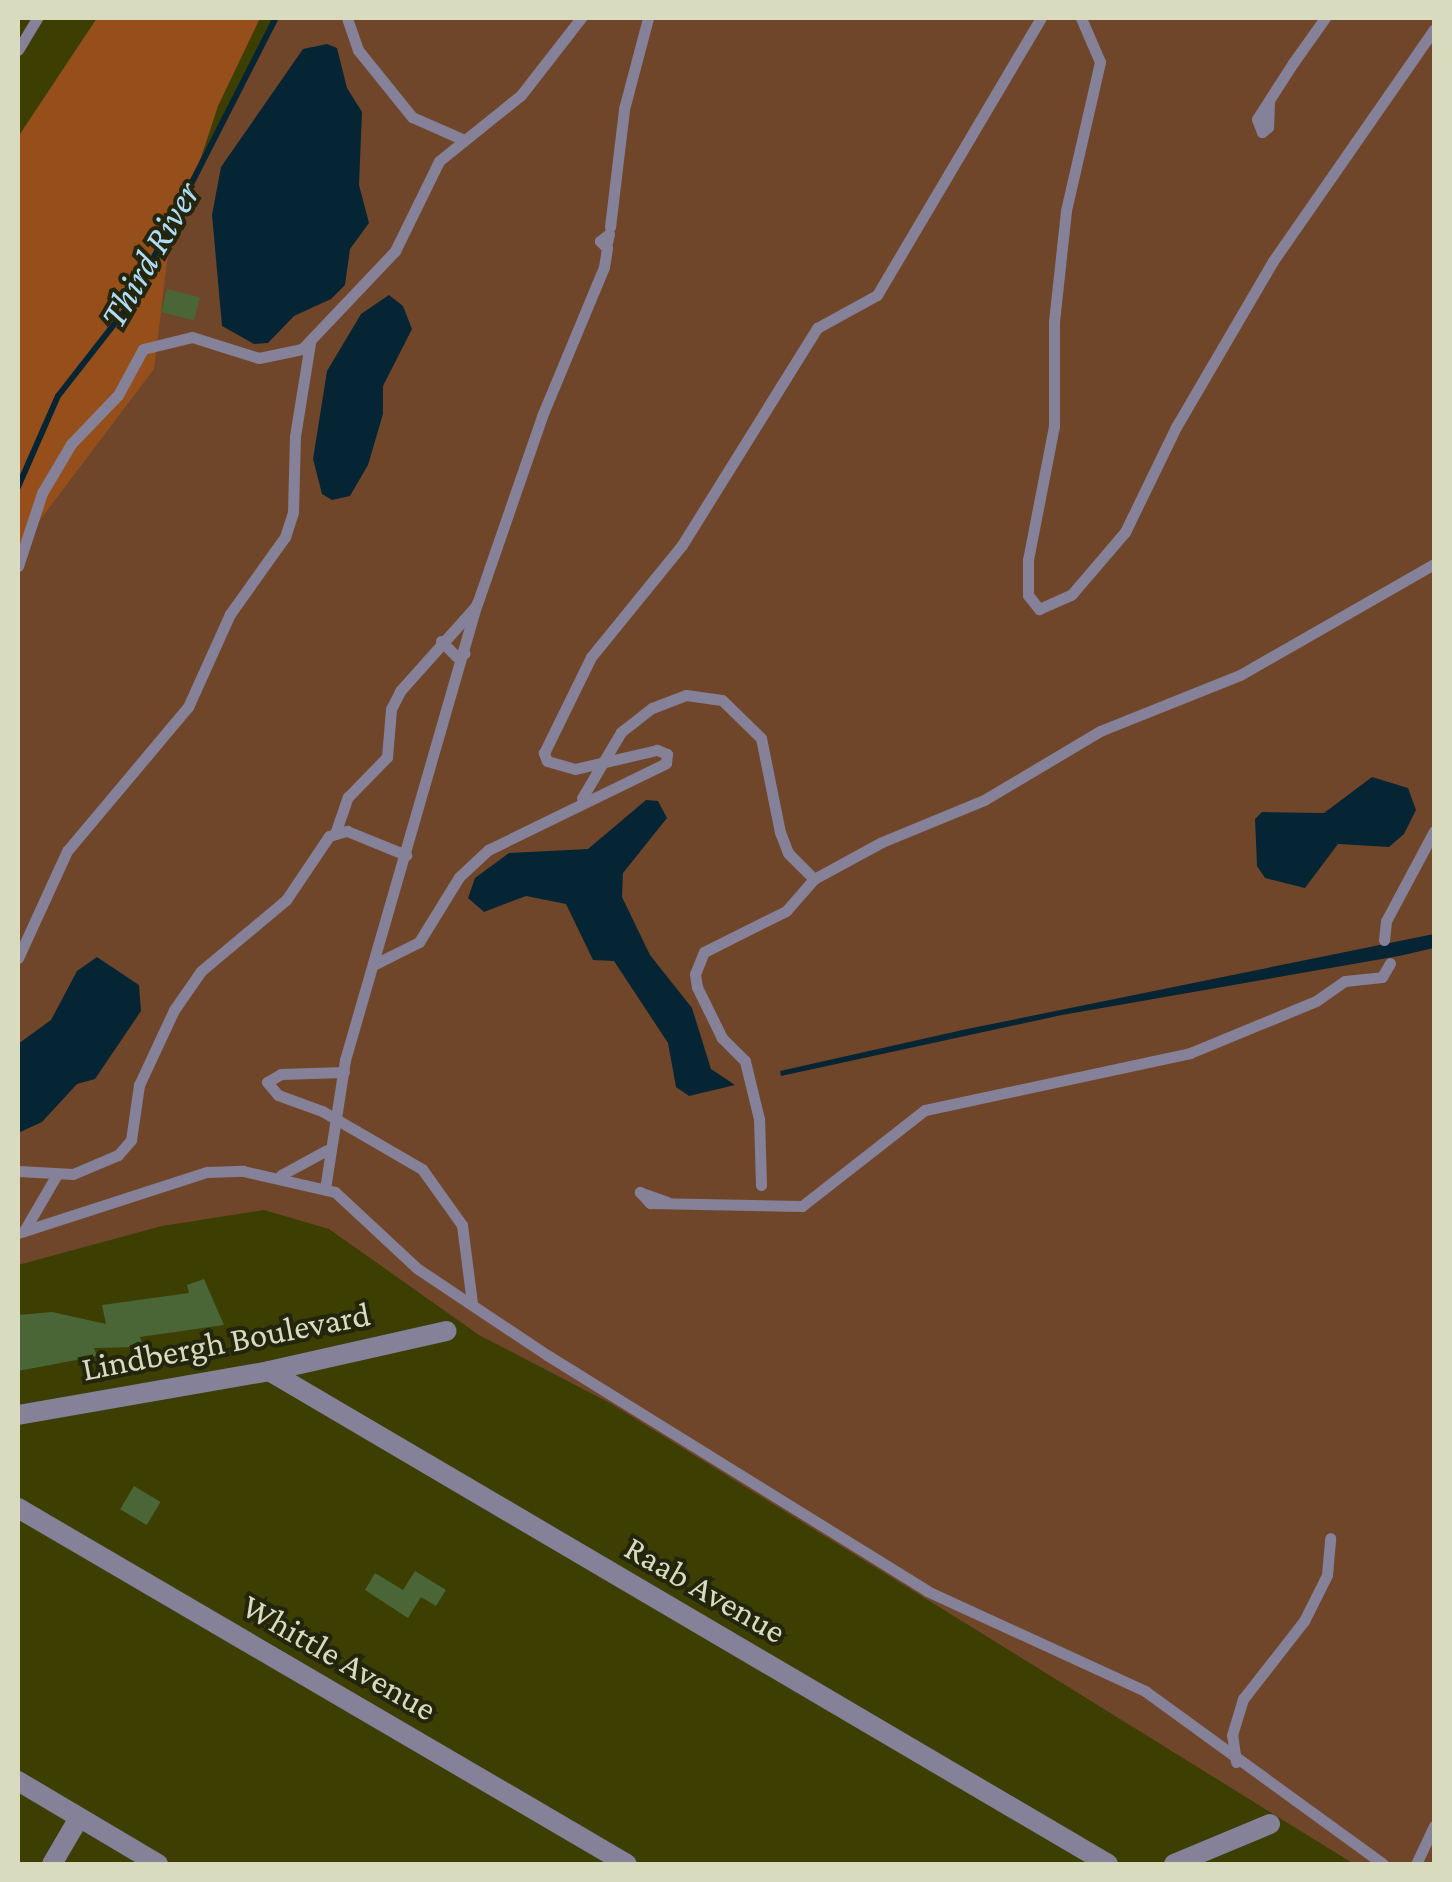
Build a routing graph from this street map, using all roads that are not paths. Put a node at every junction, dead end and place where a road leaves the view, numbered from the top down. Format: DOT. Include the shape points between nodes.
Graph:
graph roads {
  1 [pos="37,18"];
  2 [pos="347,18"];
  3 [pos="569,18"];
  4 [pos="581,18"];
  5 [pos="648,18"];
  6 [pos="1041,18"];
  7 [pos="1080,18"];
  8 [pos="1325,18"];
  9 [pos="1434,30"];
  10 [pos="564,34"];
  11 [pos="18,50"];
  12 [pos="1270,101"];
  13 [pos="431,130"];
  14 [pos="462,139"];
  15 [pos="446,154"];
  16 [pos="610,227"];
  17 [pos="607,243"];
  18 [pos="310,342"];
  19 [pos="1434,564"];
  20 [pos="18,566"];
  21 [pos="477,604"];
  22 [pos="441,641"];
  23 [pos="465,653"];
  24 [pos="600,764"];
  25 [pos="581,800"];
  26 [pos="336,831"];
  27 [pos="1434,831"];
  28 [pos="406,854"];
  29 [pos="814,879"];
  30 [pos="1384,940"];
  31 [pos="18,958"];
  32 [pos="1390,963"];
  33 [pos="375,964"];
  34 [pos="344,1072"];
  35 [pos="336,1119"];
  36 [pos="327,1150"];
  37 [pos="18,1172"];
  38 [pos="57,1174"];
  39 [pos="277,1177"];
  40 [pos="761,1185"];
  41 [pos="325,1189"];
  42 [pos="666,1202"];
  43 [pos="21,1232"];
  44 [pos="472,1303"];
  45 [pos="447,1331"];
  46 [pos="269,1371"];
  47 [pos="18,1415"];
  48 [pos="18,1508"];
  49 [pos="1330,1538"];
  50 [pos="1236,1762"];
  51 [pos="18,1781"];
  52 [pos="79,1818"];
  53 [pos="1270,1824"];
  54 [pos="1434,1826"];
  55 [pos="52,1864"];
  56 [pos="158,1864"];
  57 [pos="627,1864"];
  58 [pos="1108,1864"];
  59 [pos="1174,1864"];
  60 [pos="1383,1864"];
  61 [pos="1416,1864"];
  1 -- 11 [label="lane"];
  2 -- 13 [label="lane" via="358,50"];
  3 -- 10 [label="lane"];
  4 -- 10 [label="lane"];
  5 -- 16 [label="lane" via="624,108"];
  6 -- 24 [label="lane" via="877,295 817,328 682,545 591,657 544,753 565,768"];
  7 -- 9 [label="lane" via="1100,62 1066,211 1054,321 1054,426 1028,560 1028,595 1040,609 1072,594 1125,532 1176,428 1273,261"];
  8 -- 12 [label="lane" via="1264,108 1256,127 1262,132"];
  10 -- 14 [label="lane" via="529,87"];
  13 -- 14 [label="lane"];
  13 -- 15 [label="lane"];
  14 -- 15 [label="lane"];
  15 -- 18 [label="lane" via="417,196 395,252"];
  17 -- 21 [label="lane" via="609,234 600,240 607,248 604,267 542,416"];
  18 -- 20 [label="lane" via="274,359 192,338 143,349 118,395 71,444 49,482"];
  18 -- 31 [label="lane" via="285,537 230,614 188,707 68,851"];
  19 -- 29 [label="lane" via="1240,675 1084,738 984,800 911,828"];
  21 -- 22 [label="lane"];
  21 -- 23 [label="lane"];
  22 -- 23 [label="lane" via="456,656"];
  22 -- 26 [label="lane" via="390,709 388,757 348,797"];
  23 -- 28 [label="lane"];
  24 -- 25 [label="lane"];
  24 -- 25 [label="lane" via="658,750 668,758 662,767"];
  24 -- 29 [label="lane" via="621,732 652,708 686,695 722,700 760,738 788,853"];
  25 -- 33 [label="lane" via="488,850 460,877 419,942"];
  26 -- 28 [label="lane"];
  26 -- 38 [label="lane" via="286,900 202,971 174,1010 139,1085 131,1140 96,1168"];
  27 -- 30 [label="lane" via="1386,921"];
  28 -- 33 [label="lane"];
  29 -- 40 [label="lane" via="798,904 704,952 694,974 711,1019 745,1061 759,1119"];
  32 -- 42 [label="lane" via="1382,977 1345,980 1316,1001 1190,1053 925,1110 802,1206"];
  33 -- 34 [label="lane"];
  34 -- 35 [label="lane"];
  34 -- 35 [label="lane" via="282,1074 267,1082 278,1095"];
  35 -- 36 [label="lane"];
  35 -- 44 [label="lane" via="422,1168 449,1204 467,1240"];
  36 -- 39 [label="lane"];
  36 -- 41 [label="lane"];
  37 -- 38 [label="lane"];
  38 -- 43 [label="lane"];
  39 -- 41 [label="lane"];
  39 -- 43 [label="lane" via="207,1172"];
  41 -- 44 [label="lane" via="379,1226 418,1268"];
  44 -- 50 [label="lane" via="927,1591 1145,1691"];
  45 -- 46 [label="street, Lindbergh Boulevard"];
  46 -- 47 [label="street, Lindbergh Boulevard"];
  46 -- 58 [label="street, Raab Avenue"];
  48 -- 57 [label="street, Whittle Avenue"];
  49 -- 50 [label="lane" via="1327,1575 1304,1621 1244,1699 1232,1735"];
  50 -- 60 [label="lane"];
  51 -- 52 [label="street"];
  52 -- 55 [label="street"];
  52 -- 56 [label="street"];
  53 -- 59 [label="street"];
  54 -- 61 [label="lane"];
}
